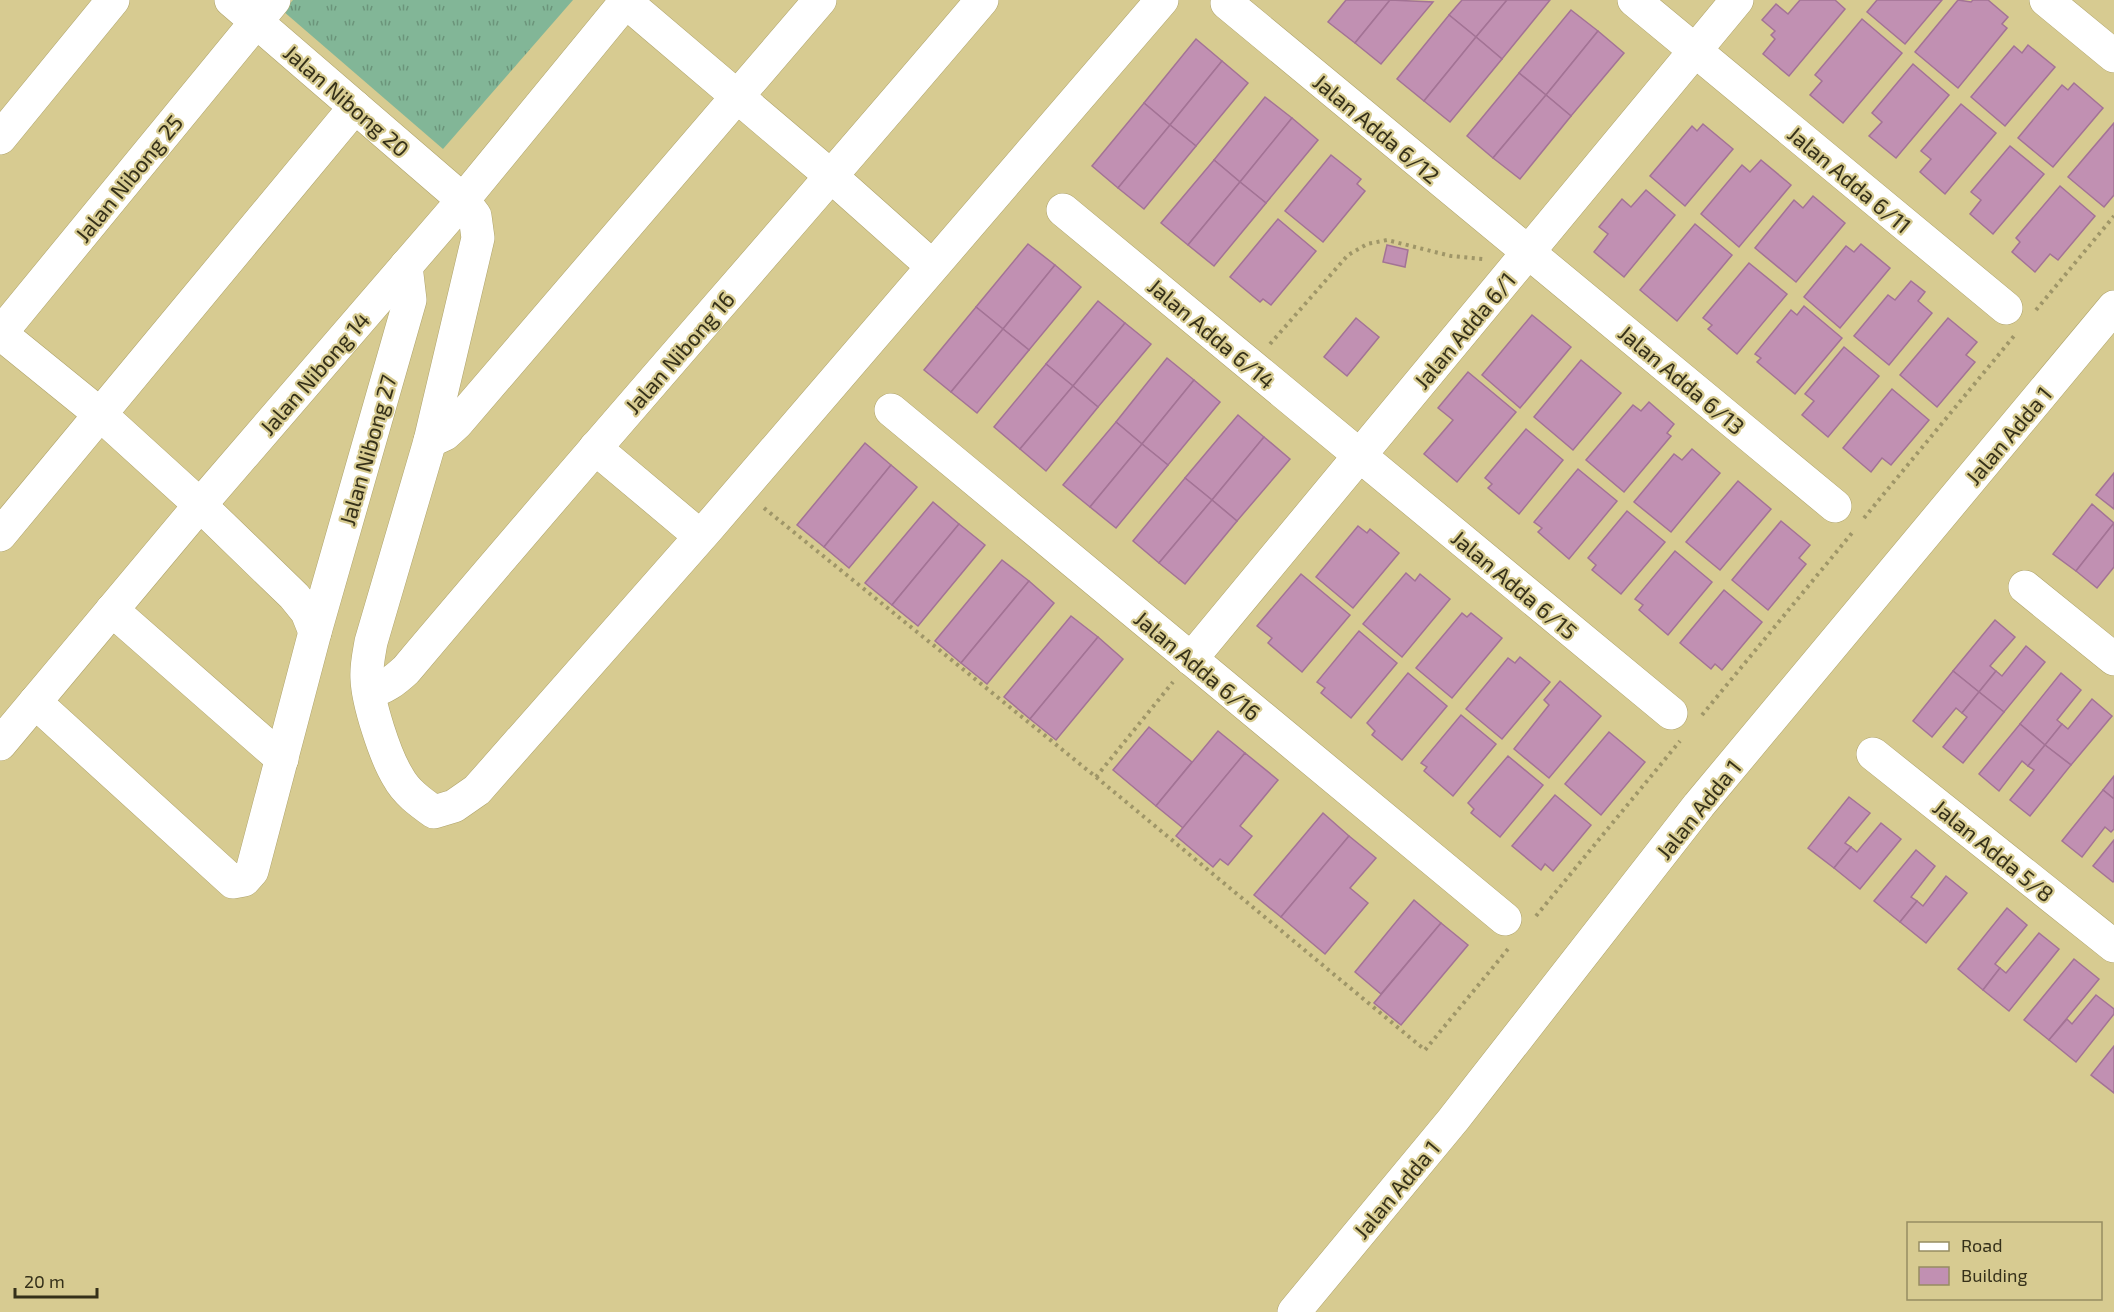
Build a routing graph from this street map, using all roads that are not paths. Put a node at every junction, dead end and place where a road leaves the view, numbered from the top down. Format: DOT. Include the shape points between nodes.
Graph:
graph roads {
  1 [pos="113,0"];
  2 [pos="231,0"];
  3 [pos="820,0"];
  4 [pos="982,0"];
  5 [pos="1634,0"];
  6 [pos="1737,0"];
  7 [pos="2046,0"];
  8 [pos="627,1"];
  9 [pos="1227,3"];
  10 [pos="1150,4"];
  11 [pos="265,11"];
  12 [pos="1695,51"];
  13 [pos="2114,56"];
  14 [pos="738,97"];
  15 [pos="355,107"];
  16 [pos="0,138"];
  17 [pos="832,177"];
  18 [pos="464,200"];
  19 [pos="1063,210"];
  20 [pos="1524,257"];
  21 [pos="406,266"];
  22 [pos="932,266"];
  23 [pos="2113,310"];
  24 [pos="2018,319"];
  25 [pos="0,334"];
  26 [pos="891,410"];
  27 [pos="101,415"];
  28 [pos="430,441"];
  29 [pos="595,448"];
  30 [pos="1360,456"];
  31 [pos="200,505"];
  32 [pos="1835,506"];
  33 [pos="0,535"];
  34 [pos="700,536"];
  35 [pos="2025,587"];
  36 [pos="112,610"];
  37 [pos="315,632"];
  38 [pos="1191,659"];
  39 [pos="2114,659"];
  40 [pos="369,692"];
  41 [pos="35,702"];
  42 [pos="1683,725"];
  43 [pos="0,744"];
  44 [pos="1873,754"];
  45 [pos="282,759"];
  46 [pos="1518,926"];
  47 [pos="2114,946"];
  48 [pos="1294,1312"];
  1 -- 16 [label="street"];
  2 -- 11 [label="street, Jalan Nibong 20"];
  3 -- 14 [label="street"];
  4 -- 17 [label="street, Jalan Nibong 16"];
  5 -- 12 [label="street, Jalan Adda 6/11"];
  6 -- 12 [label="street, Jalan Adda 6/1"];
  7 -- 13 [label="street"];
  8 -- 14 [label="street"];
  8 -- 18 [label="street, Jalan Nibong 14"];
  9 -- 20 [label="street, Jalan Adda 6/12"];
  10 -- 22 [label="street"];
  11 -- 15 [label="street, Jalan Nibong 20"];
  11 -- 25 [label="street, Jalan Nibong 25"];
  12 -- 20 [label="street, Jalan Adda 6/1"];
  12 -- 24 [label="street, Jalan Adda 6/11"];
  14 -- 17 [label="street"];
  14 -- 28 [label="street" via="457,423"];
  15 -- 18 [label="street, Jalan Nibong 20"];
  15 -- 27 [label="street"];
  17 -- 22 [label="street"];
  17 -- 29 [label="street, Jalan Nibong 16"];
  18 -- 21 [label="street, Jalan Nibong 14"];
  18 -- 28 [label="street" via="475,216 478,238"];
  19 -- 30 [label="street, Jalan Adda 6/14"];
  20 -- 30 [label="street, Jalan Adda 6/1"];
  20 -- 32 [label="street, Jalan Adda 6/13"];
  21 -- 31 [label="street, Jalan Nibong 14"];
  21 -- 37 [label="street, Jalan Nibong 27" via="410,300"];
  22 -- 34 [label="street"];
  23 -- 48 [label="street, Jalan Adda 1" via="1699,806 1453,1120"];
  25 -- 27 [label="street"];
  26 -- 38 [label="street, Jalan Adda 6/16"];
  27 -- 31 [label="street"];
  27 -- 33 [label="street"];
  28 -- 40 [label="street" via="371,642 367,662"];
  29 -- 34 [label="street"];
  29 -- 40 [label="street, Jalan Nibong 16" via="406,670 387,685"];
  30 -- 38 [label="street, Jalan Adda 6/1"];
  30 -- 42 [label="street, Jalan Adda 6/15"];
  31 -- 36 [label="street, Jalan Nibong 14"];
  31 -- 37 [label="street" via="294,596 307,612"];
  34 -- 40 [label="street" via="477,790 454,806 435,812 416,800 398,778 384,748"];
  35 -- 39 [label="street"];
  36 -- 41 [label="street, Jalan Nibong 14"];
  36 -- 45 [label="street"];
  37 -- 45 [label="street, Jalan Nibong 27"];
  38 -- 46 [label="street, Jalan Adda 6/16"];
  41 -- 43 [label="street, Jalan Nibong 14"];
  41 -- 45 [label="street, Jalan Nibong 27" via="233,882 243,880 252,871"];
  44 -- 47 [label="street, Jalan Adda 5/8"];
}
